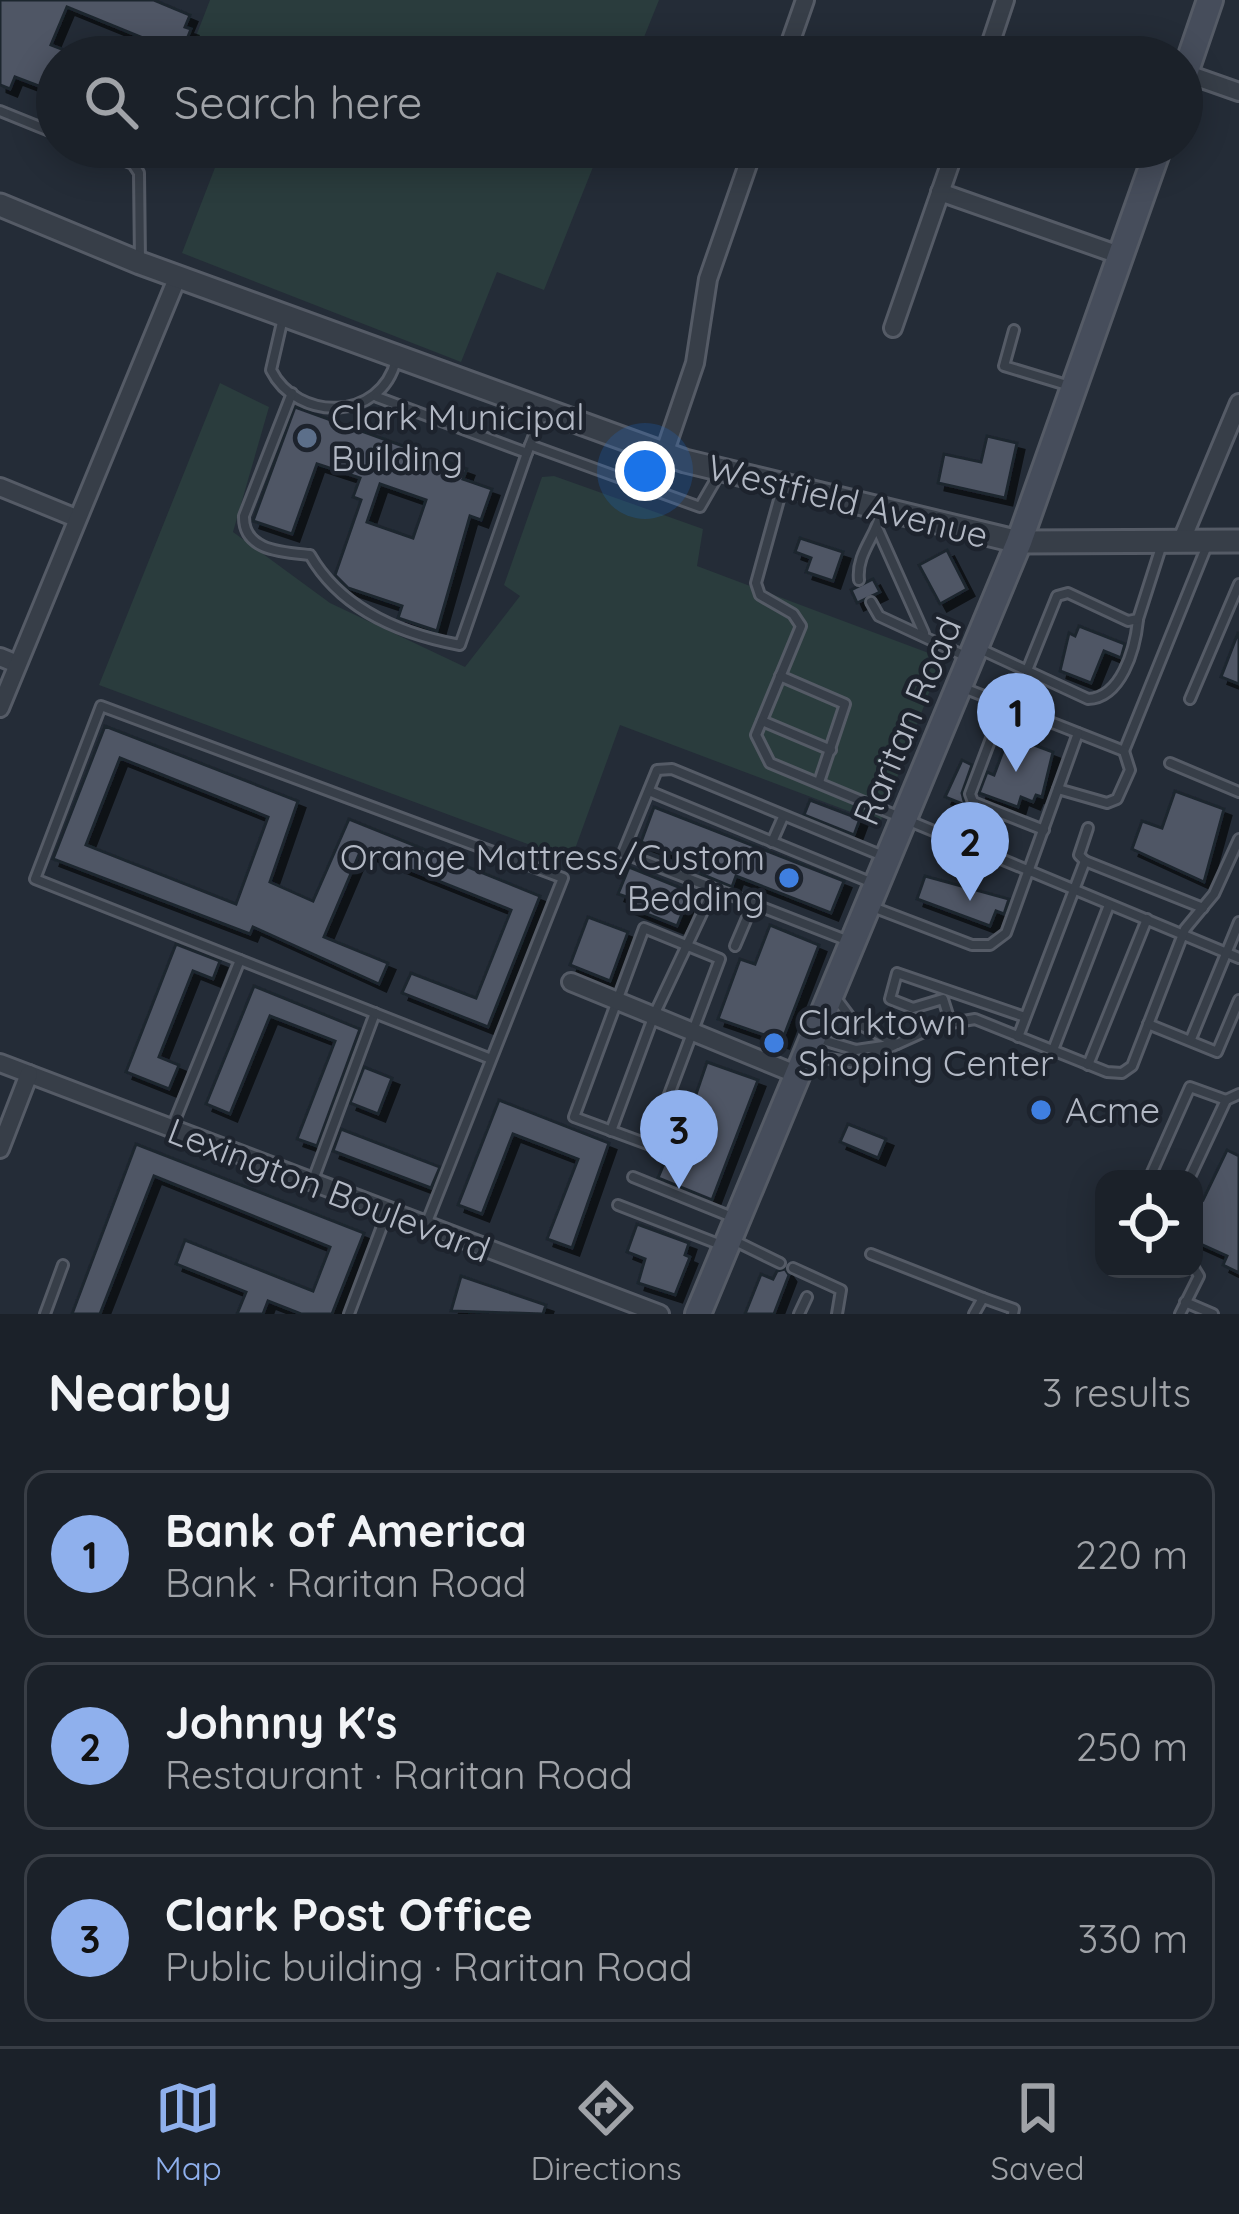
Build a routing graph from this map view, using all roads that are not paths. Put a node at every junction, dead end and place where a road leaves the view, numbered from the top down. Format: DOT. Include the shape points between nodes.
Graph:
graph roads {
  1 [pos="806,0"];
  2 [pos="1006,0"];
  3 [pos="1210,0"];
  4 [pos="793,36"];
  5 [pos="993,36"];
  6 [pos="1198,36"];
  7 [pos="1203,83"];
  8 [pos="1239,92"];
  9 [pos="0,111"];
  10 [pos="36,126"];
  11 [pos="136,168"];
  12 [pos="747,168"];
  13 [pos="949,168"];
  14 [pos="1153,168"];
  15 [pos="940,192"];
  16 [pos="0,205"];
  17 [pos="1122,256"];
  18 [pos="140,263"];
  19 [pos="178,276"];
  20 [pos="284,316"];
  21 [pos="893,328"];
  22 [pos="1014,330"];
  23 [pos="396,357"];
  24 [pos="1071,387"];
  25 [pos="292,393"];
  26 [pos="377,397"];
  27 [pos="1239,403"];
  28 [pos="543,410"];
  29 [pos="528,449"];
  30 [pos="664,454"];
  31 [pos="720,469"];
  32 [pos="783,484"];
  33 [pos="0,487"];
  34 [pos="76,518"];
  35 [pos="880,519"];
  36 [pos="1239,541"];
  37 [pos="1019,542"];
  38 [pos="1209,542"];
  39 [pos="1172,543"];
  40 [pos="859,580"];
  41 [pos="1239,584"];
  42 [pos="871,602"];
  43 [pos="1138,620"];
  44 [pos="925,635"];
  45 [pos="974,653"];
  46 [pos="9,661"];
  47 [pos="1028,668"];
  48 [pos="780,676"];
  49 [pos="961,687"];
  50 [pos="1190,699"];
  51 [pos="1004,704"];
  52 [pos="0,708"];
  53 [pos="762,721"];
  54 [pos="1078,733"];
  55 [pos="831,750"];
  56 [pos="1124,751"];
  57 [pos="1170,763"];
  58 [pos="819,782"];
  59 [pos="1058,788"];
  60 [pos="649,791"];
  61 [pos="1239,792"];
  62 [pos="906,816"];
  63 [pos="783,817"];
  64 [pos="1088,828"];
  65 [pos="1044,830"];
  66 [pos="1239,839"];
  67 [pos="772,842"];
  68 [pos="889,858"];
  69 [pos="1085,861"];
  70 [pos="1031,871"];
  71 [pos="1071,889"];
  72 [pos="713,890"];
  73 [pos="873,895"];
  74 [pos="1109,905"];
  75 [pos="752,906"];
  76 [pos="1203,908"];
  77 [pos="1147,919"];
  78 [pos="1239,922"];
  79 [pos="1184,933"];
  80 [pos="854,943"];
  81 [pos="684,944"];
  82 [pos="735,946"];
  83 [pos="1226,952"];
  84 [pos="1239,958"];
  85 [pos="240,960"];
  86 [pos="571,982"];
  87 [pos="943,986"];
  88 [pos="833,990"];
  89 [pos="943,999"];
  90 [pos="616,1000"];
  91 [pos="1239,1000"];
  92 [pos="376,1013"];
  93 [pos="654,1015"];
  94 [pos="1025,1017"];
  95 [pos="950,1021"];
  96 [pos="1148,1024"];
  97 [pos="694,1032"];
  98 [pos="1018,1037"];
  99 [pos="1191,1039"];
  100 [pos="896,1044"];
  101 [pos="1053,1050"];
  102 [pos="806,1056"];
  103 [pos="491,1059"];
  104 [pos="0,1063"];
  105 [pos="1088,1065"];
  106 [pos="29,1074"];
  107 [pos="1239,1094"];
  108 [pos="1226,1100"];
  109 [pos="171,1130"];
  110 [pos="611,1131"];
  111 [pos="0,1149"];
  112 [pos="1153,1170"];
  113 [pos="1193,1170"];
  114 [pos="633,1178"];
  115 [pos="312,1184"];
  116 [pos="618,1205"];
  117 [pos="387,1214"];
  118 [pos="424,1228"];
  119 [pos="732,1236"];
  120 [pos="871,1254"];
  121 [pos="780,1263"];
  122 [pos="63,1264"];
  123 [pos="793,1268"];
  124 [pos="1198,1278"];
  125 [pos="807,1297"];
  126 [pos="983,1298"];
  127 [pos="1185,1302"];
  128 [pos="617,1307"];
  129 [pos="45,1314"];
  130 [pos="349,1314"];
  131 [pos="660,1314"];
  132 [pos="698,1314"];
  133 [pos="799,1314"];
  134 [pos="837,1314"];
  135 [pos="974,1314"];
  136 [pos="1013,1314"];
  137 [pos="1180,1314"];
  138 [pos="1213,1314"];
  1 -- 4 [label="street"];
  2 -- 5 [label="street"];
  3 -- 6 [label="main road"];
  7 -- 8 [label="street"];
  9 -- 10 [label="lane"];
  11 -- 18 [label="lane"];
  12 -- 30 [label="street" via="708,279 695,363"];
  13 -- 15 [label="street"];
  14 -- 17 [label="main road, Raritan Road"];
  15 -- 17 [label="street"];
  15 -- 21 [label="street"];
  16 -- 18 [label="street, Westfield Avenue"];
  17 -- 24 [label="main road, Raritan Road"];
  18 -- 19 [label="street, Westfield Avenue"];
  19 -- 20 [label="street, Westfield Avenue"];
  19 -- 34 [label="street"];
  20 -- 23 [label="street, Westfield Avenue"];
  20 -- 25 [label="lane" via="270,361"];
  22 -- 24 [label="lane" via="1004,366"];
  23 -- 26 [label="lane"];
  23 -- 28 [label="street, Westfield Avenue"];
  24 -- 37 [label="main road, Raritan Road"];
  25 -- 26 [label="lane" via="343,409"];
  25 -- 29 [label="lane" via="244,516 247,534 259,546 310,555 339,595 397,628 460,645"];
  26 -- 29 [label="lane"];
  27 -- 39 [label="street"];
  28 -- 29 [label="lane"];
  28 -- 30 [label="street, Westfield Avenue"];
  29 -- 31 [label="lane" via="700,508"];
  30 -- 31 [label="street, Westfield Avenue"];
  31 -- 32 [label="street, Westfield Avenue"];
  32 -- 35 [label="street, Westfield Avenue"];
  32 -- 48 [label="lane" via="756,575 760,595 800,626"];
  33 -- 34 [label="street"];
  34 -- 46 [label="street"];
  35 -- 37 [label="street, Westfield Avenue"];
  35 -- 40 [label="lane" via="858,562"];
  35 -- 44 [label="lane"];
  36 -- 38 [label="street, Westfield Avenue"];
  37 -- 39 [label="street, Westfield Avenue"];
  37 -- 45 [label="main road, Raritan Road"];
  38 -- 39 [label="street, Westfield Avenue"];
  38 -- 56 [label="lane"];
  39 -- 43 [label="lane"];
  41 -- 50 [label="lane"];
  42 -- 44 [label="lane" via="880,616"];
  43 -- 47 [label="lane" via="1068,593 1057,596"];
  43 -- 47 [label="lane" via="1104,698 1088,699"];
  44 -- 45 [label="lane"];
  45 -- 47 [label="lane"];
  45 -- 49 [label="main road, Raritan Road"];
  46 -- 52 [label="street"];
  48 -- 53 [label="lane"];
  48 -- 55 [label="lane" via="845,704"];
  49 -- 51 [label="lane"];
  49 -- 62 [label="main road, Raritan Road"];
  51 -- 54 [label="lane"];
  51 -- 65 [label="lane" via="970,794"];
  53 -- 55 [label="lane"];
  53 -- 58 [label="lane" via="756,735 770,763"];
  54 -- 56 [label="lane"];
  54 -- 59 [label="lane"];
  55 -- 58 [label="lane"];
  56 -- 59 [label="lane" via="1130,770 1117,800"];
  57 -- 61 [label="lane"];
  58 -- 62 [label="lane"];
  59 -- 65 [label="lane"];
  60 -- 63 [label="lane" via="664,767"];
  60 -- 67 [label="lane"];
  60 -- 72 [label="lane" via="623,853"];
  62 -- 68 [label="main road, Raritan Road"];
  62 -- 70 [label="lane"];
  63 -- 67 [label="lane"];
  63 -- 68 [label="lane"];
  64 -- 69 [label="lane" via="1079,855"];
  65 -- 70 [label="lane"];
  66 -- 76 [label="lane"];
  67 -- 73 [label="lane"];
  68 -- 73 [label="main road, Raritan Road"];
  69 -- 71 [label="lane"];
  69 -- 76 [label="lane"];
  70 -- 71 [label="lane"];
  70 -- 73 [label="lane" via="1006,933 990,945 972,944"];
  71 -- 74 [label="lane"];
  71 -- 94 [label="lane"];
  72 -- 75 [label="lane"];
  72 -- 81 [label="lane"];
  73 -- 80 [label="main road, Raritan Road"];
  74 -- 77 [label="lane"];
  74 -- 101 [label="lane"];
  75 -- 80 [label="lane"];
  75 -- 82 [label="lane"];
  76 -- 79 [label="lane"];
  77 -- 79 [label="lane"];
  77 -- 105 [label="lane"];
  78 -- 83 [label="lane"];
  79 -- 83 [label="lane"];
  79 -- 96 [label="lane"];
  80 -- 88 [label="main road, Raritan Road"];
  81 -- 90 [label="lane" via="644,928"];
  81 -- 93 [label="lane"];
  81 -- 97 [label="lane" via="720,959"];
  83 -- 84 [label="lane"];
  83 -- 99 [label="lane"];
  85 -- 92 [label="lane"];
  85 -- 103 [label="lane" via="35,879 101,706 563,878"];
  85 -- 109 [label="lane"];
  86 -- 90 [label="street"];
  87 -- 89 [label="lane"];
  87 -- 89 [label="lane" via="899,971 888,992 913,1008"];
  87 -- 94 [label="lane"];
  88 -- 100 [label="lane" via="853,1021"];
  88 -- 102 [label="main road, Raritan Road"];
  89 -- 95 [label="lane"];
  90 -- 93 [label="street"];
  90 -- 110 [label="lane" via="574,1118"];
  91 -- 99 [label="lane" via="1217,1052"];
  92 -- 103 [label="lane"];
  92 -- 115 [label="lane"];
  93 -- 97 [label="street"];
  93 -- 110 [label="lane"];
  94 -- 98 [label="lane"];
  95 -- 98 [label="lane" via="974,1019"];
  95 -- 100 [label="lane"];
  96 -- 99 [label="lane"];
  96 -- 105 [label="lane" via="1132,1066 1115,1074"];
  97 -- 102 [label="street"];
  97 -- 110 [label="lane" via="650,1145"];
  98 -- 101 [label="lane"];
  100 -- 102 [label="lane"];
  100 -- 102 [label="lane" via="857,1063"];
  101 -- 105 [label="lane"];
  102 -- 119 [label="main road, Raritan Road"];
  103 -- 118 [label="lane"];
  104 -- 106 [label="street, Lexington Boulevard"];
  106 -- 109 [label="street, Lexington Boulevard"];
  106 -- 111 [label="street"];
  107 -- 108 [label="lane"];
  108 -- 112 [label="lane" via="1190,1088"];
  108 -- 113 [label="lane"];
  109 -- 115 [label="street, Lexington Boulevard"];
  114 -- 119 [label="lane"];
  115 -- 117 [label="street, Lexington Boulevard"];
  116 -- 119 [label="lane"];
  117 -- 118 [label="street, Lexington Boulevard"];
  117 -- 130 [label="lane"];
  118 -- 128 [label="street, Lexington Boulevard"];
  119 -- 121 [label="lane"];
  119 -- 132 [label="main road, Raritan Road"];
  120 -- 126 [label="lane"];
  122 -- 129 [label="lane"];
  123 -- 134 [label="lane" via="841,1290"];
  124 -- 127 [label="lane"];
  125 -- 133 [label="lane"];
  126 -- 135 [label="lane"];
  126 -- 136 [label="lane"];
  127 -- 137 [label="lane"];
  127 -- 138 [label="lane"];
  128 -- 131 [label="street, Lexington Boulevard"];
}
